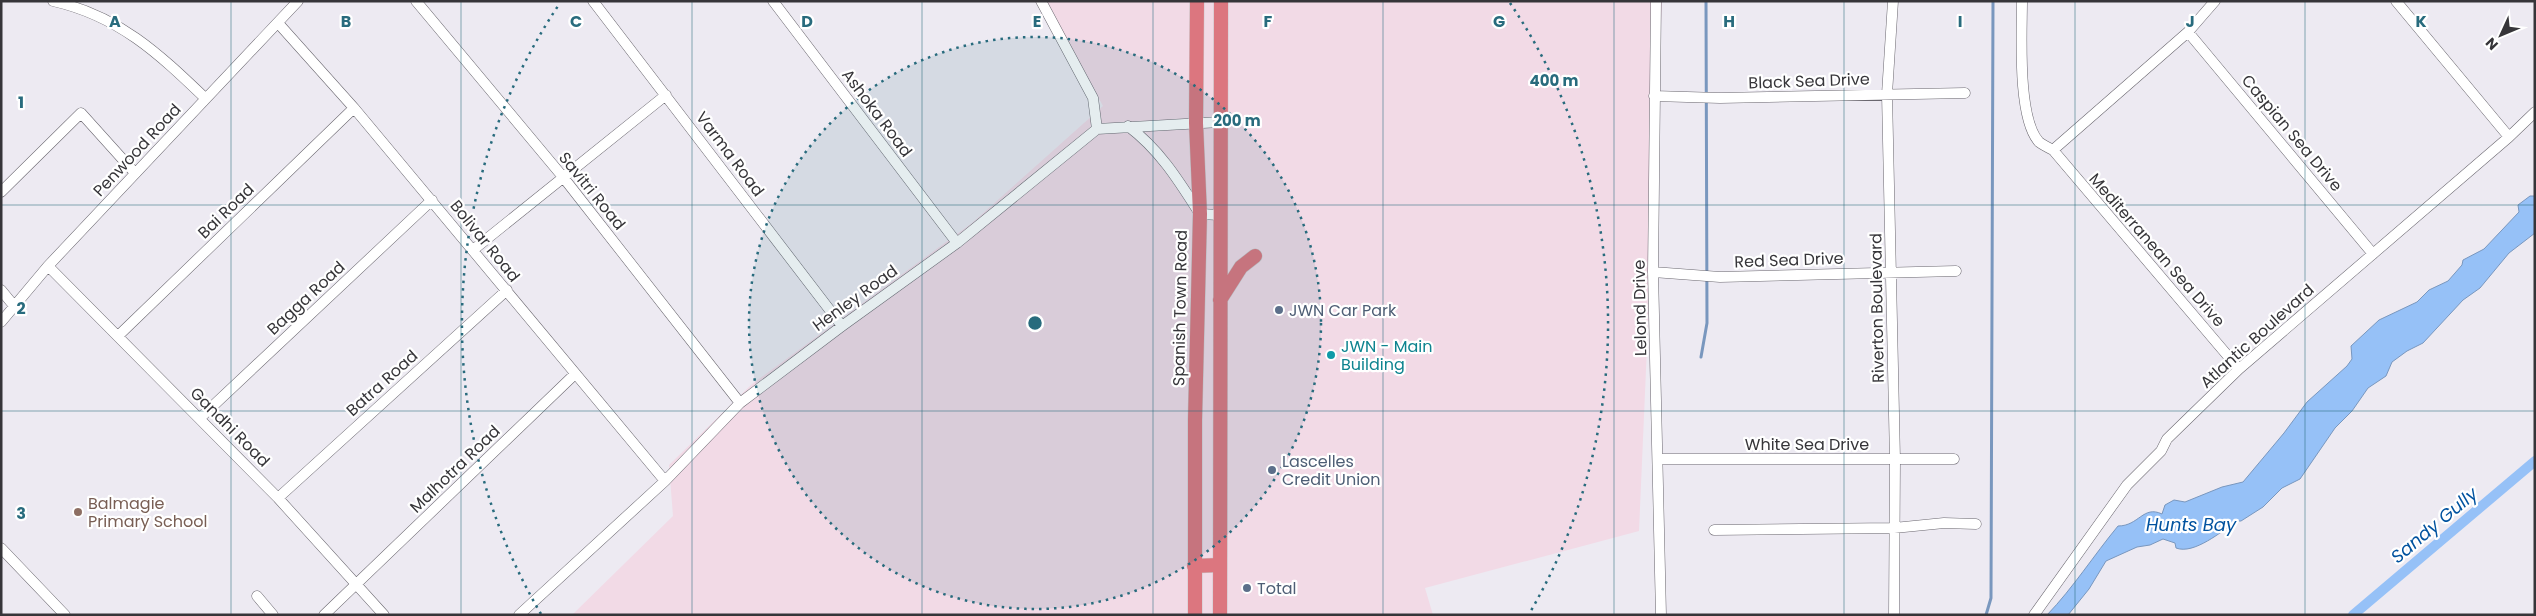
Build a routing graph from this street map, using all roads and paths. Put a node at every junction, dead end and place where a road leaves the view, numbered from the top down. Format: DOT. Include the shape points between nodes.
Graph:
graph roads {
  1 [pos="53,1"];
  2 [pos="298,1"];
  3 [pos="416,1"];
  4 [pos="593,1"];
  5 [pos="773,1"];
  6 [pos="1041,1"];
  7 [pos="1197,1"];
  8 [pos="1221,1"];
  9 [pos="1656,1"];
  10 [pos="1893,1"];
  11 [pos="2022,1"];
  12 [pos="2215,1"];
  13 [pos="2396,1"];
  14 [pos="278,24"];
  15 [pos="2188,32"];
  16 [pos="1965,93"];
  17 [pos="1887,94"];
  18 [pos="666,95"];
  19 [pos="1654,96"];
  20 [pos="205,98"];
  21 [pos="354,108"];
  22 [pos="2535,112"];
  23 [pos="1220,122"];
  24 [pos="1196,123"];
  25 [pos="1128,126"];
  26 [pos="1097,129"];
  27 [pos="2509,137"];
  28 [pos="2052,150"];
  29 [pos="135,173"];
  30 [pos="563,177"];
  31 [pos="1,192"];
  32 [pos="432,200"];
  33 [pos="1200,214"];
  34 [pos="1220,216"];
  35 [pos="957,243"];
  36 [pos="473,250"];
  37 [pos="2373,254"];
  38 [pos="1255,256"];
  39 [pos="48,266"];
  40 [pos="1956,271"];
  41 [pos="1653,272"];
  42 [pos="1892,272"];
  43 [pos="1,290"];
  44 [pos="507,290"];
  45 [pos="1220,300"];
  46 [pos="15,307"];
  47 [pos="1,322"];
  48 [pos="842,326"];
  49 [pos="118,336"];
  50 [pos="2239,369"];
  51 [pos="574,374"];
  52 [pos="740,403"];
  53 [pos="200,418"];
  54 [pos="1659,459"];
  55 [pos="1954,459"];
  56 [pos="1895,460"];
  57 [pos="665,481"];
  58 [pos="278,498"];
  59 [pos="1976,524"];
  60 [pos="1894,528"];
  61 [pos="1714,530"];
  62 [pos="1,548"];
  63 [pos="1219,565"];
  64 [pos="1194,566"];
  65 [pos="357,584"];
  66 [pos="257,596"];
  67 [pos="65,615"];
  68 [pos="273,615"];
  69 [pos="324,615"];
  70 [pos="384,615"];
  71 [pos="519,615"];
  72 [pos="1195,615"];
  73 [pos="1220,615"];
  74 [pos="1661,615"];
  75 [pos="1894,615"];
  76 [pos="2034,615"];
  1 -- 20 [label="street" via="97,14 128,31 155,51"];
  2 -- 14 [label="street, Penwood Road"];
  3 -- 30 [label="street, Savitri Road"];
  4 -- 18 [label="street, Varma Road"];
  5 -- 35 [label="street, Ashoka Road"];
  6 -- 26 [label="street" via="1093,98"];
  7 -- 24 [label="highway, Spanish Town Road"];
  8 -- 23 [label="highway"];
  9 -- 19 [label="street, Lelond Drive"];
  10 -- 17 [label="street, Riverton Boulevard"];
  11 -- 28 [label="street, Mediterranean Sea Drive" via="2021,72 2030,120 2039,142"];
  12 -- 15 [label="street"];
  13 -- 27 [label="street"];
  14 -- 20 [label="street, Penwood Road"];
  14 -- 21 [label="street, Bolivar Road"];
  15 -- 28 [label="street"];
  15 -- 37 [label="street, Caspian Sea Drive"];
  16 -- 17 [label="street, Black Sea Drive"];
  17 -- 19 [label="street, Black Sea Drive" via="1716,98"];
  17 -- 42 [label="street, Riverton Boulevard"];
  18 -- 30 [label="street"];
  18 -- 48 [label="street, Varma Road"];
  19 -- 41 [label="street, Lelond Drive"];
  20 -- 29 [label="street, Penwood Road"];
  21 -- 32 [label="street, Bolivar Road"];
  21 -- 49 [label="street, Bai Road"];
  22 -- 27 [label="street, Atlantic Boulevard"];
  23 -- 24 [label="street"];
  23 -- 34 [label="highway"];
  24 -- 25 [label="street"];
  24 -- 33 [label="highway, Spanish Town Road"];
  25 -- 26 [label="street"];
  25 -- 33 [label="street" via="1163,158"];
  26 -- 35 [label="street, Henley Road"];
  27 -- 37 [label="street, Atlantic Boulevard"];
  28 -- 50 [label="street, Mediterranean Sea Drive"];
  29 -- 31 [label="street" via="82,114"];
  29 -- 39 [label="street, Penwood Road"];
  30 -- 36 [label="street"];
  30 -- 52 [label="street, Savitri Road"];
  32 -- 36 [label="street, Bolivar Road"];
  32 -- 53 [label="street, Bagga Road"];
  33 -- 34 [label="street"];
  33 -- 64 [label="highway, Spanish Town Road"];
  34 -- 45 [label="highway"];
  35 -- 48 [label="street, Henley Road"];
  36 -- 44 [label="street, Bolivar Road"];
  37 -- 50 [label="street, Atlantic Boulevard"];
  38 -- 45 [label="highway" via="1241,267"];
  39 -- 46 [label="street, Penwood Road"];
  39 -- 49 [label="street, Gandhi Road"];
  40 -- 42 [label="street, Red Sea Drive"];
  41 -- 42 [label="street, Red Sea Drive" via="1720,277"];
  41 -- 54 [label="street, Lelond Drive"];
  42 -- 56 [label="street, Riverton Boulevard"];
  43 -- 46 [label="street"];
  44 -- 51 [label="street, Bolivar Road"];
  44 -- 58 [label="street, Batra Road"];
  45 -- 63 [label="highway"];
  46 -- 47 [label="street, Penwood Road"];
  48 -- 52 [label="street, Henley Road"];
  49 -- 53 [label="street, Gandhi Road"];
  50 -- 76 [label="street, Atlantic Boulevard" via="2167,439 2161,451 2127,485"];
  51 -- 57 [label="street, Bolivar Road"];
  51 -- 65 [label="street, Malhotra Road"];
  52 -- 57 [label="street, Henley Road"];
  53 -- 58 [label="street, Gandhi Road"];
  54 -- 56 [label="street, White Sea Drive"];
  54 -- 74 [label="street, Lelond Drive"];
  55 -- 56 [label="street, White Sea Drive"];
  56 -- 60 [label="street, Riverton Boulevard"];
  57 -- 71 [label="street, Henley Road"];
  58 -- 65 [label="street, Gandhi Road"];
  59 -- 60 [label="street" via="1944,522"];
  60 -- 61 [label="street"];
  60 -- 75 [label="street, Riverton Boulevard"];
  62 -- 67 [label="street"];
  63 -- 64 [label="highway"];
  63 -- 73 [label="highway"];
  64 -- 72 [label="highway, Spanish Town Road"];
  65 -- 69 [label="street, Malhotra Road"];
  65 -- 70 [label="street, Gandhi Road"];
  66 -- 68 [label="street"];
}
